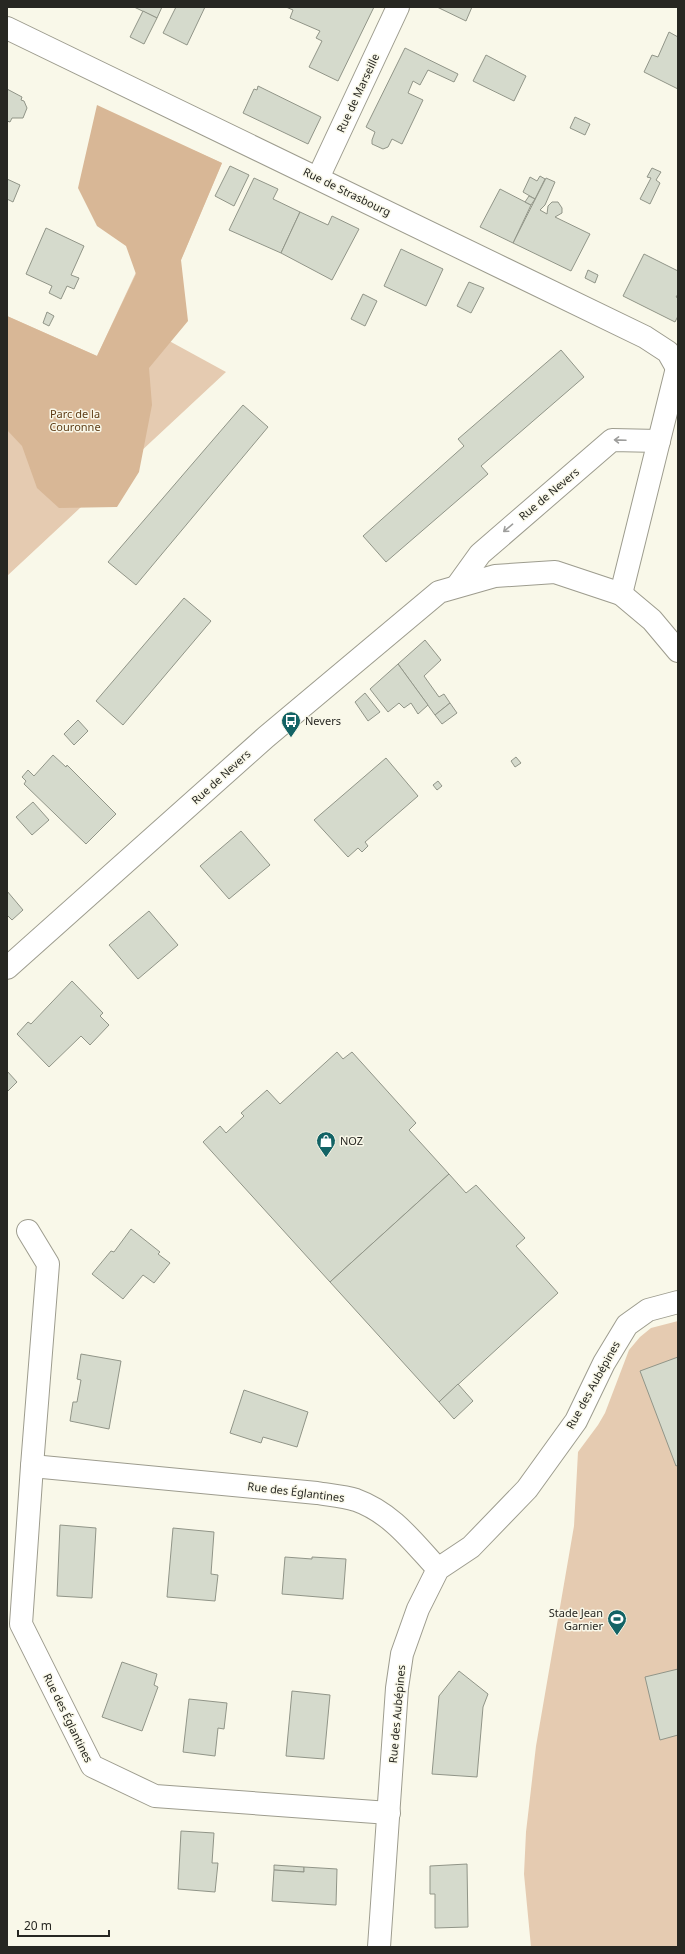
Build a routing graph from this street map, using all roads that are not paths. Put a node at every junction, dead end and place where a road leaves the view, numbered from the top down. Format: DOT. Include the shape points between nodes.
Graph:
graph roads {
  1 [pos="398,7"];
  2 [pos="7,28"];
  3 [pos="318,178"];
  4 [pos="677,368"];
  5 [pos="659,441"];
  6 [pos="448,589"];
  7 [pos="621,594"];
  8 [pos="678,651"];
  9 [pos="7,968"];
  10 [pos="28,1231"];
  11 [pos="678,1302"];
  12 [pos="32,1466"];
  13 [pos="438,1569"];
  14 [pos="389,1813"];
  15 [pos="379,1947"];
  1 -- 3 [label="street, Rue de Marseille"];
  2 -- 3 [label="street, Rue de Strasbourg"];
  3 -- 4 [label="street, Rue de Strasbourg" via="646,337 668,352"];
  4 -- 5 [label="street"];
  5 -- 6 [label="street, Rue de Nevers, one-way" via="612,440 480,554"];
  5 -- 7 [label="street"];
  6 -- 7 [label="street" via="495,576 555,572"];
  6 -- 9 [label="street, Rue de Nevers" via="266,737"];
  7 -- 8 [label="street" via="652,620"];
  10 -- 12 [label="street, Rue des Églantines" via="48,1264"];
  11 -- 13 [label="street, Rue des Aubépines" via="648,1310 627,1324 604,1363 576,1422 527,1489 471,1546"];
  12 -- 13 [label="street, Rue des Églantines" via="317,1493 355,1500 377,1510 394,1522"];
  12 -- 14 [label="street, Rue des Églantines" via="22,1624 92,1766 155,1796"];
  13 -- 14 [label="street, Rue des Aubépines" via="418,1609 402,1654 397,1688"];
  14 -- 15 [label="street, Rue des Aubépines"];
}
